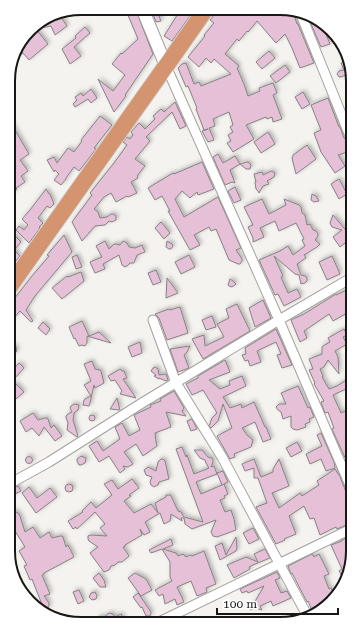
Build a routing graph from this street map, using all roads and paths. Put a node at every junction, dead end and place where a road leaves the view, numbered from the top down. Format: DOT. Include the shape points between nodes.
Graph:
graph roads {
  1 [pos="145,15"];
  2 [pos="202,15"];
  3 [pos="303,20"];
  4 [pos="166,66"];
  5 [pos="346,126"];
  6 [pos="15,279"];
  7 [pos="346,281"];
  8 [pos="153,320"];
  9 [pos="278,320"];
  10 [pos="176,383"];
  11 [pos="346,476"];
  12 [pos="15,481"];
  13 [pos="346,531"];
  14 [pos="280,563"];
  15 [pos="305,611"];
  16 [pos="169,617"];
  1 -- 4 [label="main road"];
  2 -- 4 [label="highway"];
  3 -- 5 [label="street"];
  4 -- 6 [label="highway"];
  4 -- 9 [label="street"];
  7 -- 9 [label="street"];
  8 -- 10 [label="street"];
  9 -- 10 [label="street"];
  9 -- 11 [label="street"];
  10 -- 12 [label="street"];
  10 -- 14 [label="street" via="222,457"];
  13 -- 14 [label="street"];
  14 -- 15 [label="street"];
  14 -- 16 [label="street"];
}
